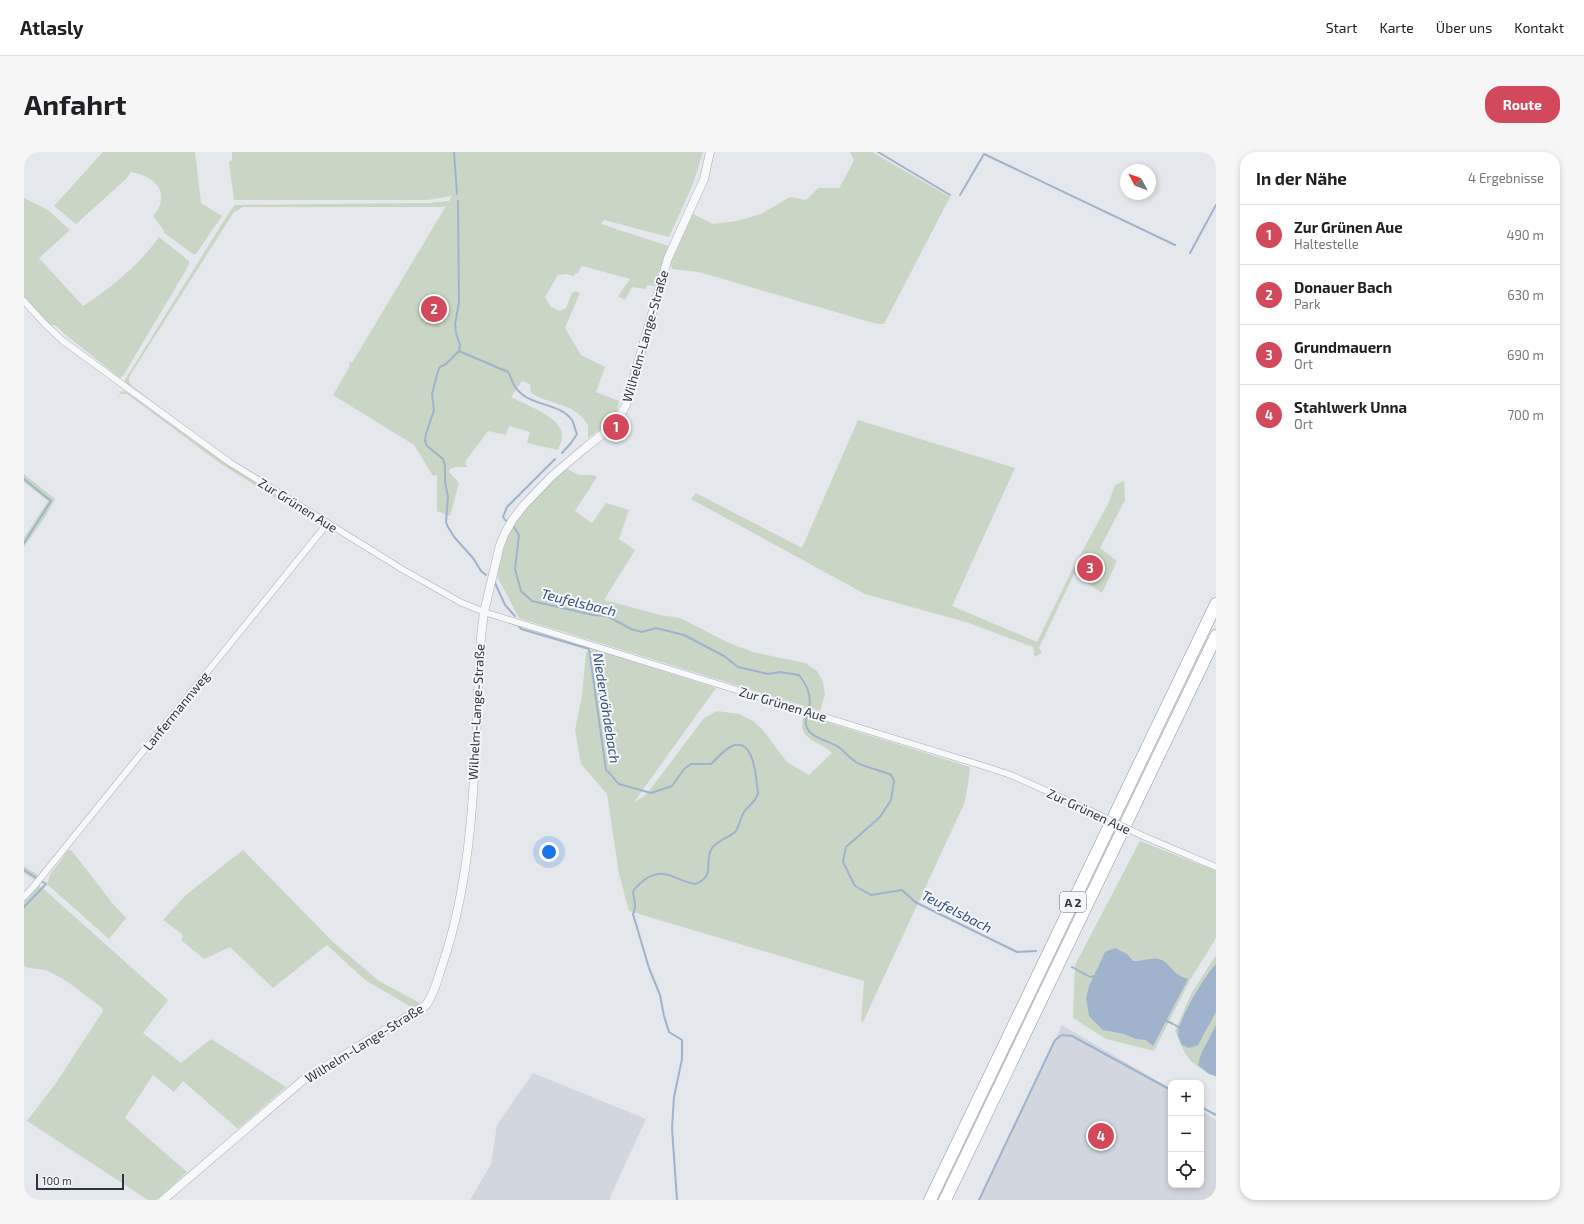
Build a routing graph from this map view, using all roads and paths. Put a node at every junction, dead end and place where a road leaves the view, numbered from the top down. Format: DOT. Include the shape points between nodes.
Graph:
graph roads {
  1 [pos="710,152"];
  2 [pos="24,300"];
  3 [pos="328,524"];
  4 [pos="1216,604"];
  5 [pos="484,612"];
  6 [pos="1216,636"];
  7 [pos="1216,867"];
  8 [pos="24,897"];
  9 [pos="163,1200"];
  10 [pos="930,1200"];
  11 [pos="945,1200"];
  1 -- 5 [label="street, Wilhelm-Lange-Straße" via="704,179 668,258 622,412 609,429 544,484 513,519 500,545"];
  2 -- 3 [label="street, Zur Grünen Aue" via="63,341 135,395 229,462"];
  3 -- 5 [label="street, Zur Grünen Aue" via="462,603"];
  3 -- 8 [label="street, Lanfermannweg"];
  4 -- 10 [label="highway, A 2"];
  5 -- 7 [label="street, Zur Grünen Aue, bridge" via="1011,775"];
  5 -- 9 [label="street, Wilhelm-Lange-Straße" via="466,859 458,911 432,996 426,1005 298,1084"];
  6 -- 11 [label="highway, A 2"];
}
